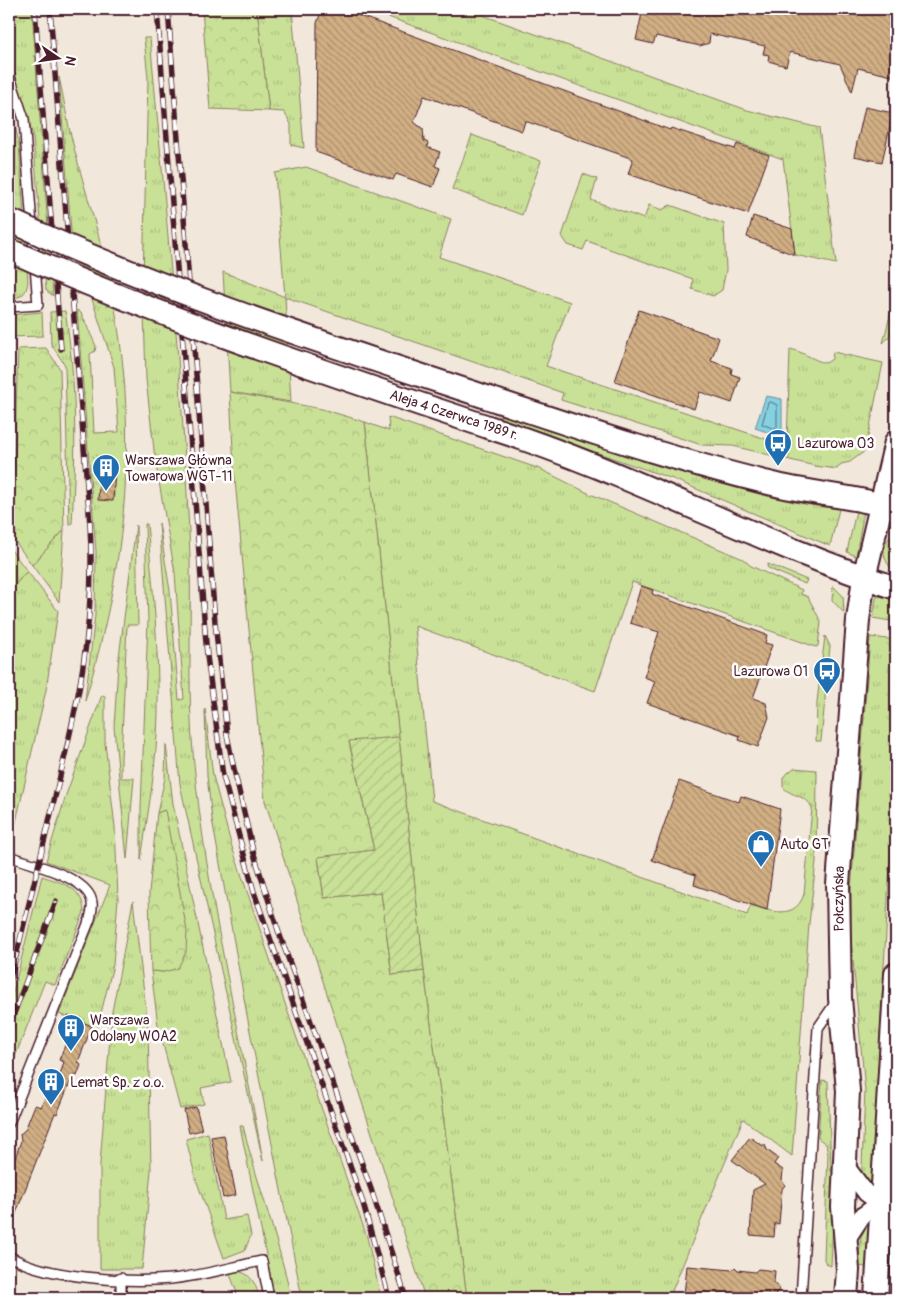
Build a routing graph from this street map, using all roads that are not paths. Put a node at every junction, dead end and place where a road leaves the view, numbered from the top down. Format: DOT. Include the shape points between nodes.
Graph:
graph roads {
  1 [pos="9,74"];
  2 [pos="9,220"];
  3 [pos="9,250"];
  4 [pos="9,307"];
  5 [pos="896,442"];
  6 [pos="889,506"];
  7 [pos="864,578"];
  8 [pos="896,588"];
  9 [pos="9,856"];
  10 [pos="896,974"];
  11 [pos="840,998"];
  12 [pos="9,1123"];
  13 [pos="845,1165"];
  14 [pos="890,1175"];
  15 [pos="891,1203"];
  16 [pos="896,1229"];
  17 [pos="845,1242"];
  18 [pos="879,1250"];
  19 [pos="9,1256"];
  20 [pos="122,1278"];
  21 [pos="121,1298"];
  22 [pos="269,1298"];
  23 [pos="801,1298"];
  24 [pos="846,1298"];
  25 [pos="876,1298"];
  1 -- 4 [label="lane" via="24,119 38,305"];
  2 -- 6 [label="main road, Aleja 4 Czerwca 1989 r., bridge" via="206,302 489,398 700,466 772,484"];
  3 -- 7 [label="main road, Aleja 4 Czerwca 1989 r., bridge" via="104,292 221,336 538,443"];
  5 -- 6 [label="main road, Połczyńska"];
  6 -- 7 [label="main road, Połczyńska"];
  7 -- 8 [label="main road, Aleja 4 Czerwca 1989 r."];
  7 -- 11 [label="main road, Połczyńska" via="854,664 838,884"];
  9 -- 12 [label="lane" via="74,880 86,889 92,902 90,919"];
  10 -- 14 [label="main road"];
  11 -- 13 [label="main road, Połczyńska" via="848,1091"];
  11 -- 23 [label="lane" via="818,1028"];
  13 -- 15 [label="street" via="866,1193"];
  13 -- 17 [label="main road, Połczyńska"];
  14 -- 15 [label="main road"];
  15 -- 17 [label="street" via="862,1216"];
  15 -- 18 [label="main road"];
  16 -- 18 [label="street"];
  17 -- 24 [label="main road, Połczyńska"];
  18 -- 25 [label="main road"];
  19 -- 20 [label="lane" via="43,1270"];
  20 -- 21 [label="lane"];
  20 -- 22 [label="lane" via="170,1279 262,1261"];
}
